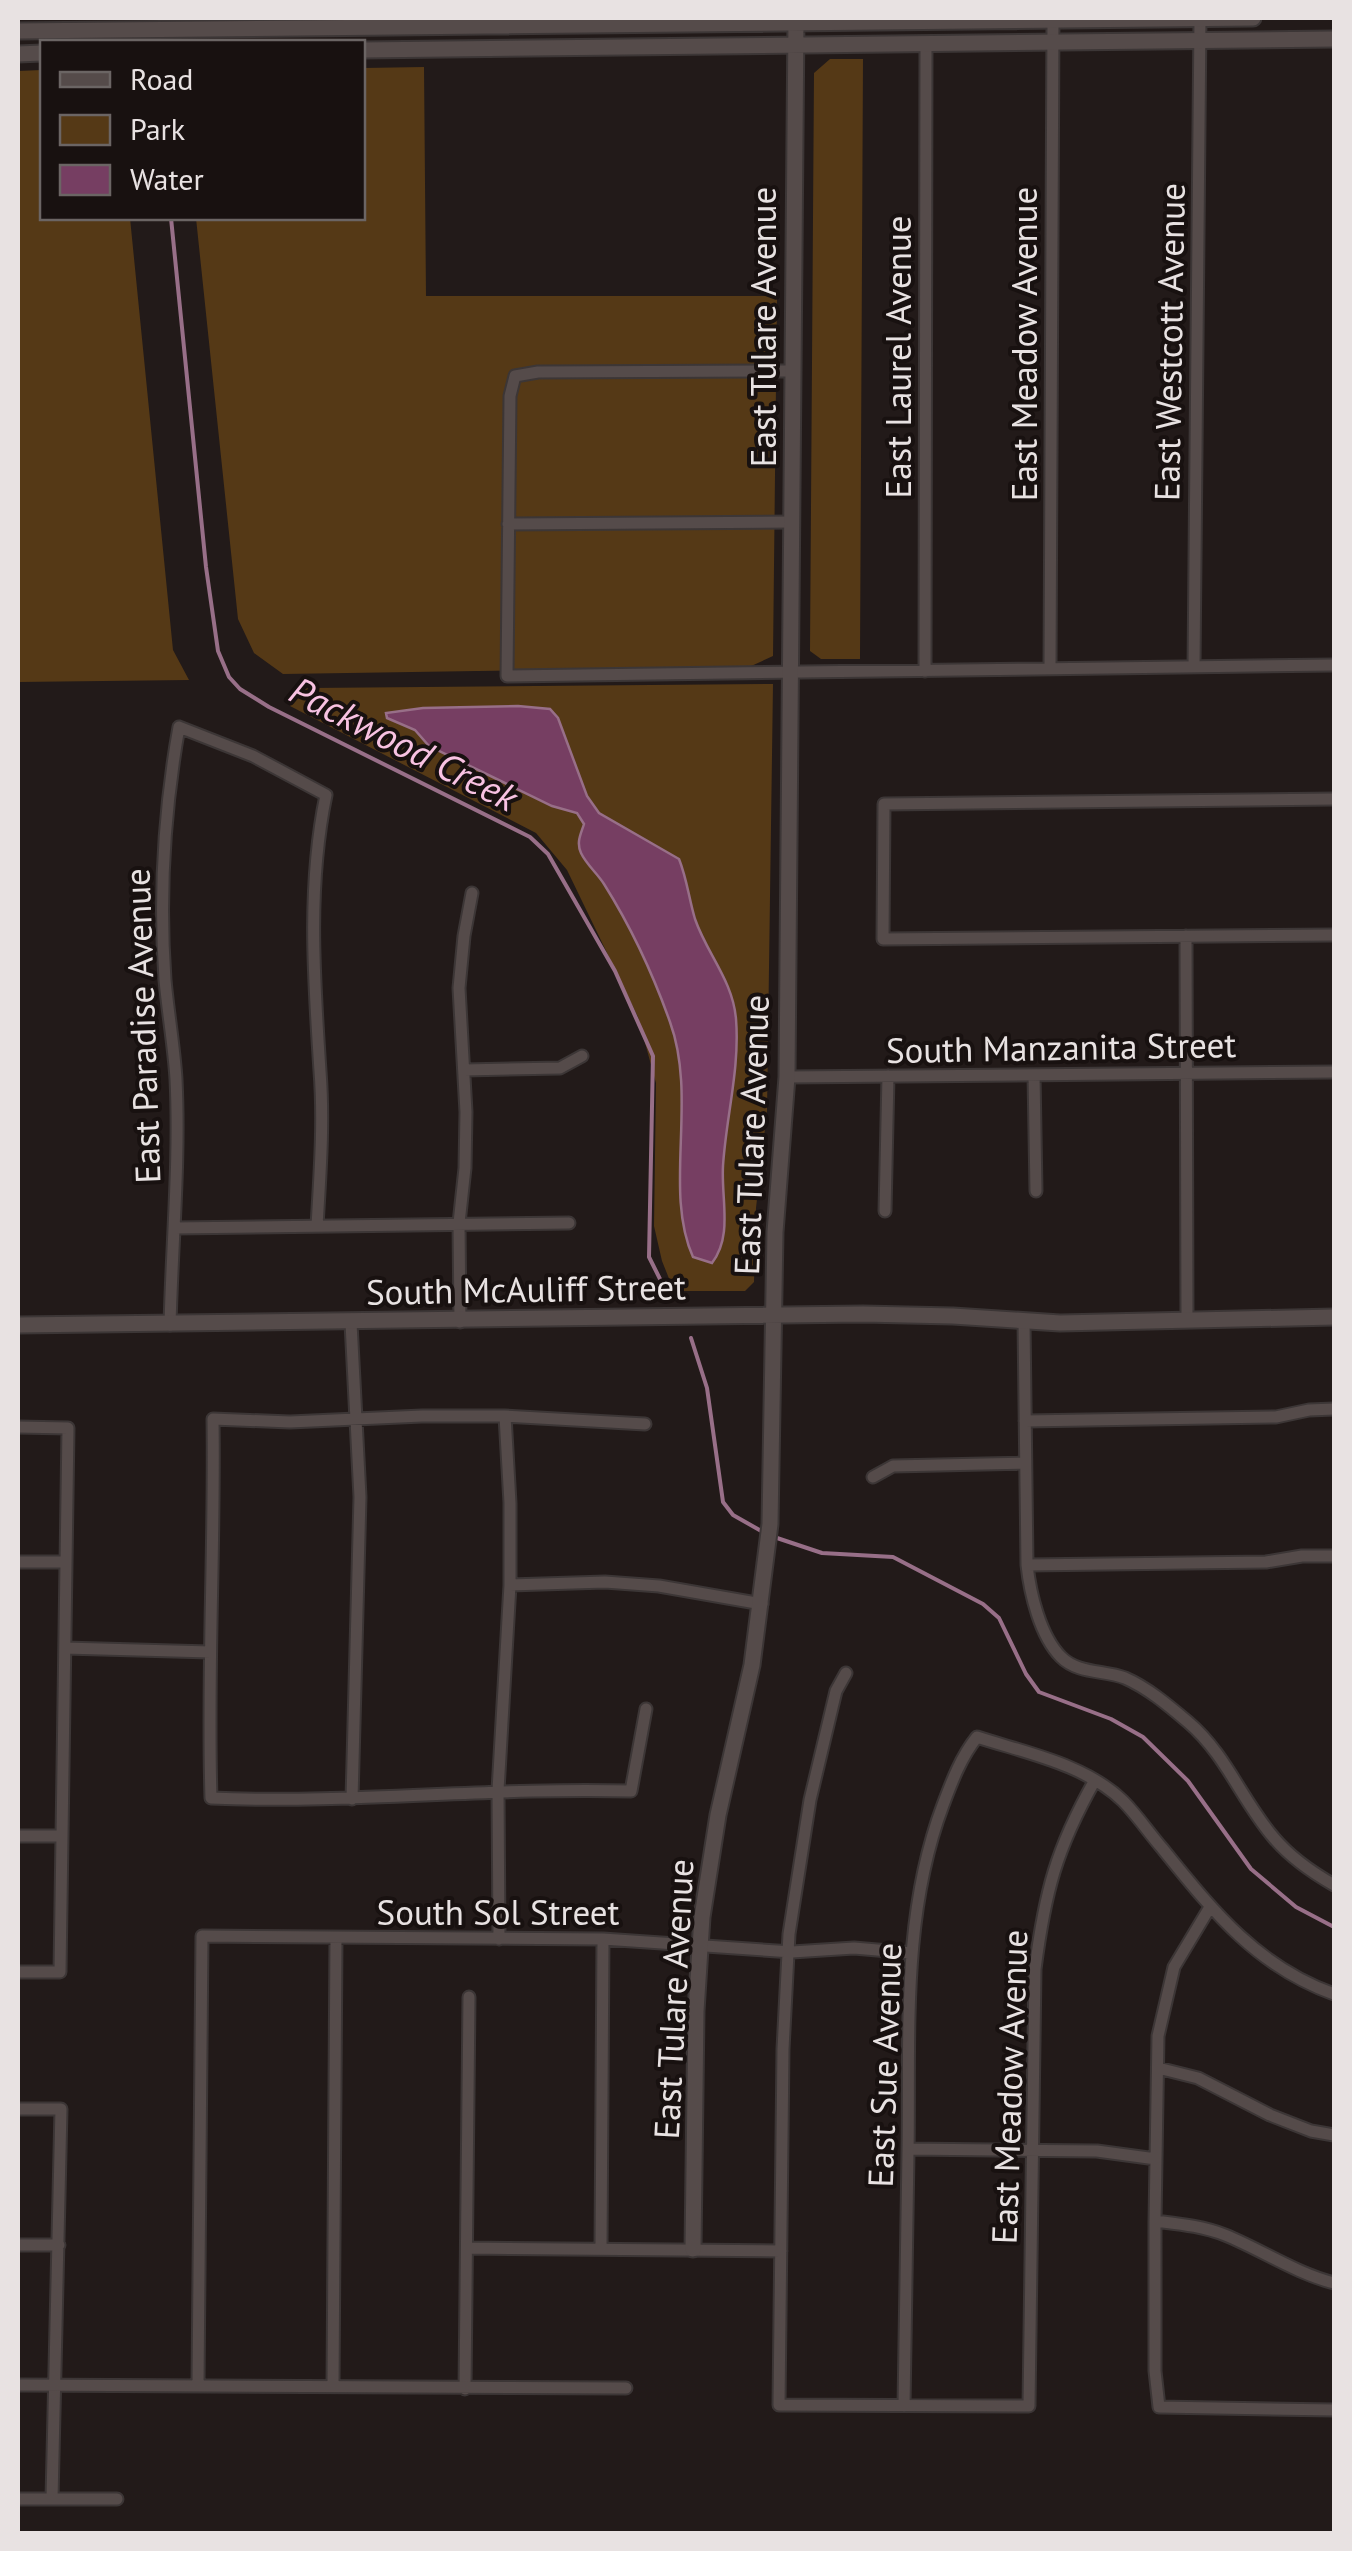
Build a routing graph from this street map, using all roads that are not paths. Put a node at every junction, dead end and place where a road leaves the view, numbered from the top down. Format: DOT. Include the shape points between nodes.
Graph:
graph roads {
  1 [pos="1200,18"];
  2 [pos="1253,18"];
  3 [pos="796,20"];
  4 [pos="1053,20"];
  5 [pos="274,23"];
  6 [pos="18,31"];
  7 [pos="1334,39"];
  8 [pos="1200,40"];
  9 [pos="1053,42"];
  10 [pos="926,43"];
  11 [pos="796,44"];
  12 [pos="365,50"];
  13 [pos="793,371"];
  14 [pos="792,522"];
  15 [pos="508,524"];
  16 [pos="1334,665"];
  17 [pos="1194,667"];
  18 [pos="1050,668"];
  19 [pos="924,671"];
  20 [pos="790,672"];
  21 [pos="1334,798"];
  22 [pos="472,893"];
  23 [pos="1334,935"];
  24 [pos="1186,936"];
  25 [pos="582,1056"];
  26 [pos="464,1070"];
  27 [pos="1334,1072"];
  28 [pos="1186,1073"];
  29 [pos="1034,1075"];
  30 [pos="888,1076"];
  31 [pos="788,1077"];
  32 [pos="1036,1191"];
  33 [pos="885,1211"];
  34 [pos="459,1223"];
  35 [pos="569,1223"];
  36 [pos="317,1226"];
  37 [pos="174,1228"];
  38 [pos="774,1316"];
  39 [pos="1334,1318"];
  40 [pos="1187,1321"];
  41 [pos="351,1322"];
  42 [pos="460,1322"];
  43 [pos="1024,1322"];
  44 [pos="170,1324"];
  45 [pos="18,1325"];
  46 [pos="1334,1410"];
  47 [pos="505,1416"];
  48 [pos="354,1421"];
  49 [pos="1024,1421"];
  50 [pos="645,1424"];
  51 [pos="18,1427"];
  52 [pos="1024,1463"];
  53 [pos="872,1477"];
  54 [pos="1334,1556"];
  55 [pos="18,1562"];
  56 [pos="66,1562"];
  57 [pos="1027,1565"];
  58 [pos="510,1585"];
  59 [pos="762,1604"];
  60 [pos="64,1648"];
  61 [pos="210,1652"];
  62 [pos="846,1673"];
  63 [pos="646,1709"];
  64 [pos="1095,1780"];
  65 [pos="498,1790"];
  66 [pos="352,1800"];
  67 [pos="18,1836"];
  68 [pos="62,1836"];
  69 [pos="1334,1882"];
  70 [pos="1210,1907"];
  71 [pos="336,1938"];
  72 [pos="498,1939"];
  73 [pos="603,1939"];
  74 [pos="699,1944"];
  75 [pos="787,1952"];
  76 [pos="912,1954"];
  77 [pos="18,1972"];
  78 [pos="1334,1994"];
  79 [pos="470,1997"];
  80 [pos="1158,2068"];
  81 [pos="18,2109"];
  82 [pos="1334,2135"];
  83 [pos="908,2149"];
  84 [pos="1031,2150"];
  85 [pos="1156,2159"];
  86 [pos="1155,2220"];
  87 [pos="18,2244"];
  88 [pos="60,2245"];
  89 [pos="467,2248"];
  90 [pos="600,2248"];
  91 [pos="693,2249"];
  92 [pos="780,2250"];
  93 [pos="1334,2283"];
  94 [pos="18,2385"];
  95 [pos="198,2385"];
  96 [pos="56,2386"];
  97 [pos="333,2386"];
  98 [pos="626,2388"];
  99 [pos="465,2389"];
  100 [pos="904,2406"];
  101 [pos="1334,2410"];
  102 [pos="18,2498"];
  103 [pos="52,2499"];
  104 [pos="116,2499"];
  1 -- 2 [label="street"];
  1 -- 4 [label="street"];
  1 -- 8 [label="street, East Westcott Avenue"];
  3 -- 4 [label="street"];
  3 -- 5 [label="street"];
  3 -- 11 [label="street, East Tulare Avenue"];
  4 -- 9 [label="street, East Meadow Avenue"];
  5 -- 6 [label="street"];
  7 -- 8 [label="street"];
  8 -- 9 [label="street"];
  8 -- 17 [label="street, East Westcott Avenue"];
  9 -- 10 [label="street"];
  9 -- 18 [label="street, East Meadow Avenue"];
  10 -- 11 [label="street"];
  10 -- 19 [label="street, East Laurel Avenue"];
  11 -- 12 [label="street"];
  11 -- 13 [label="street, East Tulare Avenue"];
  13 -- 14 [label="street, East Tulare Avenue"];
  13 -- 15 [label="street" via="515,376"];
  14 -- 15 [label="street"];
  14 -- 20 [label="street, East Tulare Avenue"];
  15 -- 20 [label="street" via="507,676"];
  16 -- 17 [label="street"];
  17 -- 18 [label="street"];
  18 -- 19 [label="street"];
  19 -- 20 [label="street"];
  20 -- 31 [label="street, East Tulare Avenue"];
  21 -- 24 [label="street" via="884,804 883,939"];
  22 -- 26 [label="street" via="459,988"];
  23 -- 24 [label="street"];
  24 -- 28 [label="street"];
  25 -- 26 [label="street" via="560,1068"];
  26 -- 34 [label="street"];
  27 -- 28 [label="street, South Manzanita Street"];
  28 -- 29 [label="street, South Manzanita Street"];
  28 -- 40 [label="street"];
  29 -- 30 [label="street, South Manzanita Street"];
  29 -- 32 [label="street"];
  30 -- 31 [label="street, South Manzanita Street"];
  30 -- 33 [label="street"];
  31 -- 38 [label="street, East Tulare Avenue"];
  34 -- 35 [label="street"];
  34 -- 36 [label="street"];
  34 -- 42 [label="street"];
  36 -- 37 [label="street"];
  36 -- 37 [label="street, East Paradise Avenue" via="322,1147 314,918 326,794 178,727 163,873 176,1078"];
  37 -- 44 [label="street, East Paradise Avenue"];
  38 -- 42 [label="street, South McAuliff Street"];
  38 -- 43 [label="street, South McAuliff Street"];
  38 -- 59 [label="street, East Tulare Avenue"];
  39 -- 40 [label="street, South McAuliff Street"];
  40 -- 43 [label="street, South McAuliff Street"];
  41 -- 42 [label="street, South McAuliff Street"];
  41 -- 44 [label="street, South McAuliff Street"];
  41 -- 48 [label="street"];
  43 -- 49 [label="street"];
  44 -- 45 [label="street, South McAuliff Street"];
  46 -- 49 [label="street"];
  47 -- 48 [label="street"];
  47 -- 50 [label="street"];
  47 -- 58 [label="street"];
  48 -- 61 [label="street" via="213,1419"];
  48 -- 66 [label="street" via="360,1497"];
  49 -- 52 [label="street"];
  51 -- 56 [label="street" via="68,1428"];
  52 -- 53 [label="street" via="892,1466"];
  52 -- 57 [label="street"];
  54 -- 57 [label="street"];
  55 -- 56 [label="street"];
  56 -- 60 [label="street"];
  57 -- 69 [label="street" via="1032,1596 1061,1657 1141,1686 1186,1720 1228,1766 1274,1838"];
  58 -- 59 [label="street" via="659,1586"];
  58 -- 65 [label="street"];
  59 -- 74 [label="street, East Tulare Avenue"];
  60 -- 61 [label="street"];
  60 -- 68 [label="street"];
  61 -- 66 [label="street" via="212,1798"];
  62 -- 75 [label="street" via="810,1800"];
  63 -- 65 [label="street" via="631,1791"];
  64 -- 70 [label="street" via="1122,1800"];
  64 -- 76 [label="street, East Sue Avenue" via="977,1737 934,1828"];
  64 -- 84 [label="street, East Meadow Avenue" via="1055,1861 1042,1916"];
  65 -- 66 [label="street"];
  65 -- 72 [label="street"];
  67 -- 68 [label="street"];
  68 -- 77 [label="street" via="60,1972"];
  70 -- 78 [label="street" via="1284,1971"];
  70 -- 80 [label="street" via="1174,1967 1158,2036"];
  71 -- 72 [label="street, South Sol Street"];
  71 -- 95 [label="street, South Sol Street" via="202,1936"];
  71 -- 97 [label="street"];
  72 -- 73 [label="street, South Sol Street"];
  73 -- 74 [label="street, South Sol Street"];
  73 -- 90 [label="street"];
  74 -- 75 [label="street, South Sol Street"];
  74 -- 91 [label="street, East Tulare Avenue"];
  75 -- 76 [label="street, South Sol Street" via="854,1948"];
  75 -- 92 [label="street"];
  76 -- 83 [label="street, East Sue Avenue"];
  79 -- 89 [label="street"];
  80 -- 82 [label="street" via="1198,2078 1270,2116"];
  80 -- 85 [label="street"];
  81 -- 88 [label="street" via="60,2108"];
  83 -- 84 [label="street"];
  83 -- 100 [label="street, East Sue Avenue"];
  84 -- 85 [label="street"];
  84 -- 100 [label="street, East Meadow Avenue" via="1029,2406"];
  85 -- 86 [label="street"];
  86 -- 93 [label="street" via="1227,2236"];
  86 -- 101 [label="street" via="1159,2407"];
  87 -- 88 [label="street"];
  88 -- 96 [label="street"];
  89 -- 90 [label="street"];
  89 -- 99 [label="street"];
  90 -- 91 [label="street"];
  91 -- 92 [label="street"];
  92 -- 100 [label="street" via="779,2405"];
  94 -- 96 [label="street"];
  95 -- 96 [label="street"];
  95 -- 97 [label="street"];
  96 -- 103 [label="street"];
  97 -- 99 [label="street"];
  98 -- 99 [label="street"];
  102 -- 103 [label="street"];
  103 -- 104 [label="street"];
}
